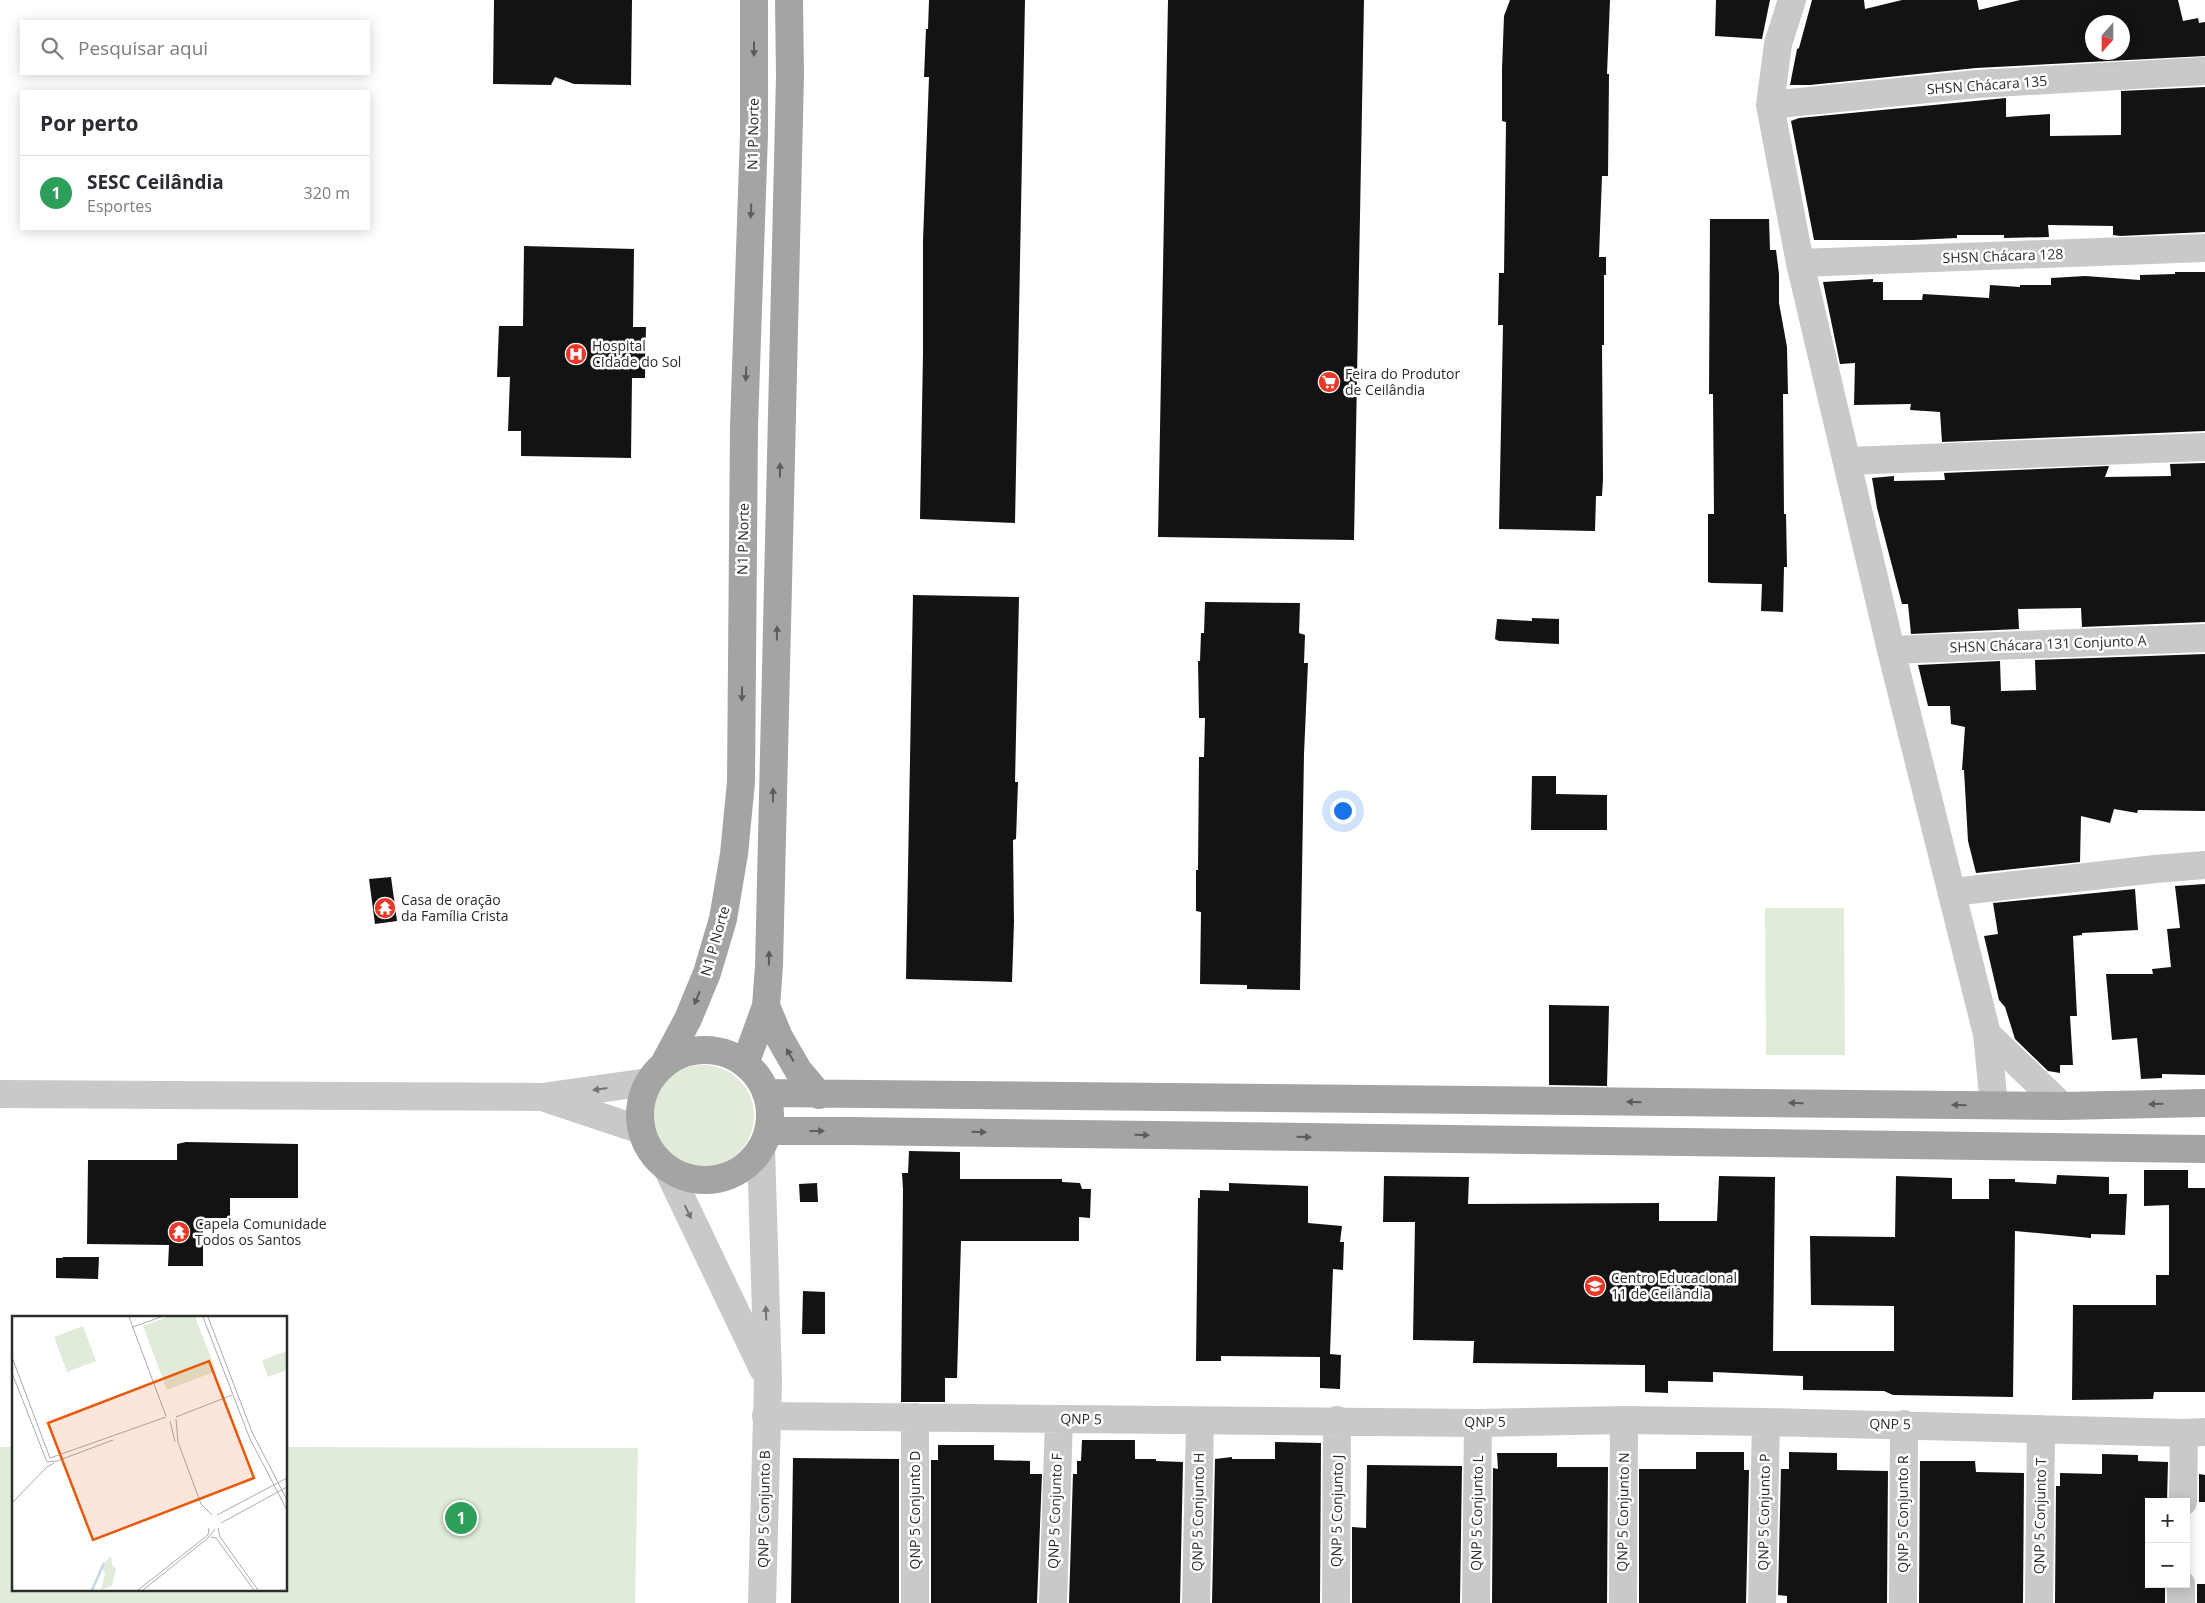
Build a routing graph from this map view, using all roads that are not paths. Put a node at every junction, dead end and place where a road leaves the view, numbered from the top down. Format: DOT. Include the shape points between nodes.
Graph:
graph roads {
  1 [pos="754,0"];
  2 [pos="789,0"];
  3 [pos="1792,0"];
  4 [pos="2205,71"];
  5 [pos="1770,105"];
  6 [pos="2205,248"];
  7 [pos="1800,263"];
  8 [pos="2205,447"];
  9 [pos="1848,461"];
  10 [pos="2205,638"];
  11 [pos="1891,650"];
  12 [pos="2205,865"];
  13 [pos="1952,892"];
  14 [pos="766,1006"];
  15 [pos="1987,1034"];
  16 [pos="745,1064"];
  17 [pos="656,1073"];
  18 [pos="766,1093"];
  19 [pos="0,1094"];
  20 [pos="819,1094"];
  21 [pos="542,1097"];
  22 [pos="2205,1103"];
  23 [pos="1994,1105"];
  24 [pos="2062,1106"];
  25 [pos="641,1130"];
  26 [pos="764,1140"];
  27 [pos="2205,1149"];
  28 [pos="666,1168"];
  29 [pos="768,1380"];
  30 [pos="766,1416"];
  31 [pos="915,1418"];
  32 [pos="1059,1419"];
  33 [pos="1338,1420"];
  34 [pos="1624,1420"];
  35 [pos="1200,1421"];
  36 [pos="1766,1422"];
  37 [pos="1478,1423"];
  38 [pos="1904,1424"];
  39 [pos="2041,1429"];
  40 [pos="2195,1432"];
  41 [pos="2184,1498"];
  42 [pos="2181,1588"];
  43 [pos="762,1603"];
  44 [pos="915,1603"];
  45 [pos="1053,1603"];
  46 [pos="1196,1603"];
  47 [pos="1336,1603"];
  48 [pos="1476,1603"];
  49 [pos="1622,1603"];
  50 [pos="1762,1603"];
  51 [pos="1903,1603"];
  52 [pos="2040,1603"];
  53 [pos="2181,1603"];
  1 -- 17 [label="main road, N1 P Norte, one-way" via="754,134 744,426 741,782 723,919 707,973 688,1019"];
  14 -- 2 [label="main road, one-way"];
  3 -- 5 [label="street" via="1778,44"];
  4 -- 5 [label="street, SHSN Chácara 135" via="1976,84"];
  5 -- 7 [label="street"];
  6 -- 7 [label="street, SHSN Chácara 128"];
  7 -- 9 [label="street"];
  8 -- 9 [label="street"];
  9 -- 11 [label="street"];
  10 -- 11 [label="street, SHSN Chácara 131 Conjunto A"];
  11 -- 13 [label="street"];
  12 -- 13 [label="street"];
  13 -- 15 [label="street"];
  14 -- 16 [label="main road"];
  20 -- 14 [label="main road, one-way" via="798,1070"];
  15 -- 23 [label="street"];
  15 -- 24 [label="street"];
  16 -- 17 [label="main road" via="726,1054 705,1050 683,1054"];
  16 -- 18 [label="main road" via="754,1072"];
  17 -- 21 [label="street, one-way"];
  17 -- 25 [label="main road" via="640,1105"];
  18 -- 20 [label="main road"];
  18 -- 26 [label="main road" via="770,1118"];
  19 -- 21 [label="street"];
  23 -- 20 [label="main road, one-way"];
  21 -- 25 [label="street"];
  22 -- 24 [label="main road, one-way"];
  23 -- 24 [label="main road"];
  25 -- 28 [label="main road" via="646,1144"];
  26 -- 27 [label="main road, one-way" via="849,1131"];
  26 -- 28 [label="main road" via="747,1164 729,1175 708,1180 686,1177"];
  29 -- 26 [label="street, one-way"];
  28 -- 29 [label="street, one-way"];
  29 -- 30 [label="street"];
  30 -- 31 [label="street, QNP 5"];
  30 -- 43 [label="street, QNP 5 Conjunto B"];
  31 -- 32 [label="street, QNP 5"];
  31 -- 44 [label="street, QNP 5 Conjunto D"];
  32 -- 35 [label="street, QNP 5"];
  32 -- 45 [label="street, QNP 5 Conjunto F"];
  33 -- 35 [label="street, QNP 5"];
  33 -- 37 [label="street, QNP 5"];
  33 -- 47 [label="street, QNP 5 Conjunto J"];
  34 -- 36 [label="street, QNP 5"];
  34 -- 37 [label="street, QNP 5"];
  34 -- 49 [label="street, QNP 5 Conjunto N"];
  35 -- 46 [label="street, QNP 5 Conjunto H"];
  36 -- 38 [label="street, QNP 5"];
  36 -- 50 [label="street, QNP 5 Conjunto P"];
  37 -- 48 [label="street, QNP 5 Conjunto L"];
  38 -- 39 [label="street, QNP 5"];
  38 -- 51 [label="street, QNP 5 Conjunto R"];
  39 -- 40 [label="street, QNP 5"];
  39 -- 52 [label="street, QNP 5 Conjunto T"];
  40 -- 41 [label="street"];
  42 -- 53 [label="street"];
}
